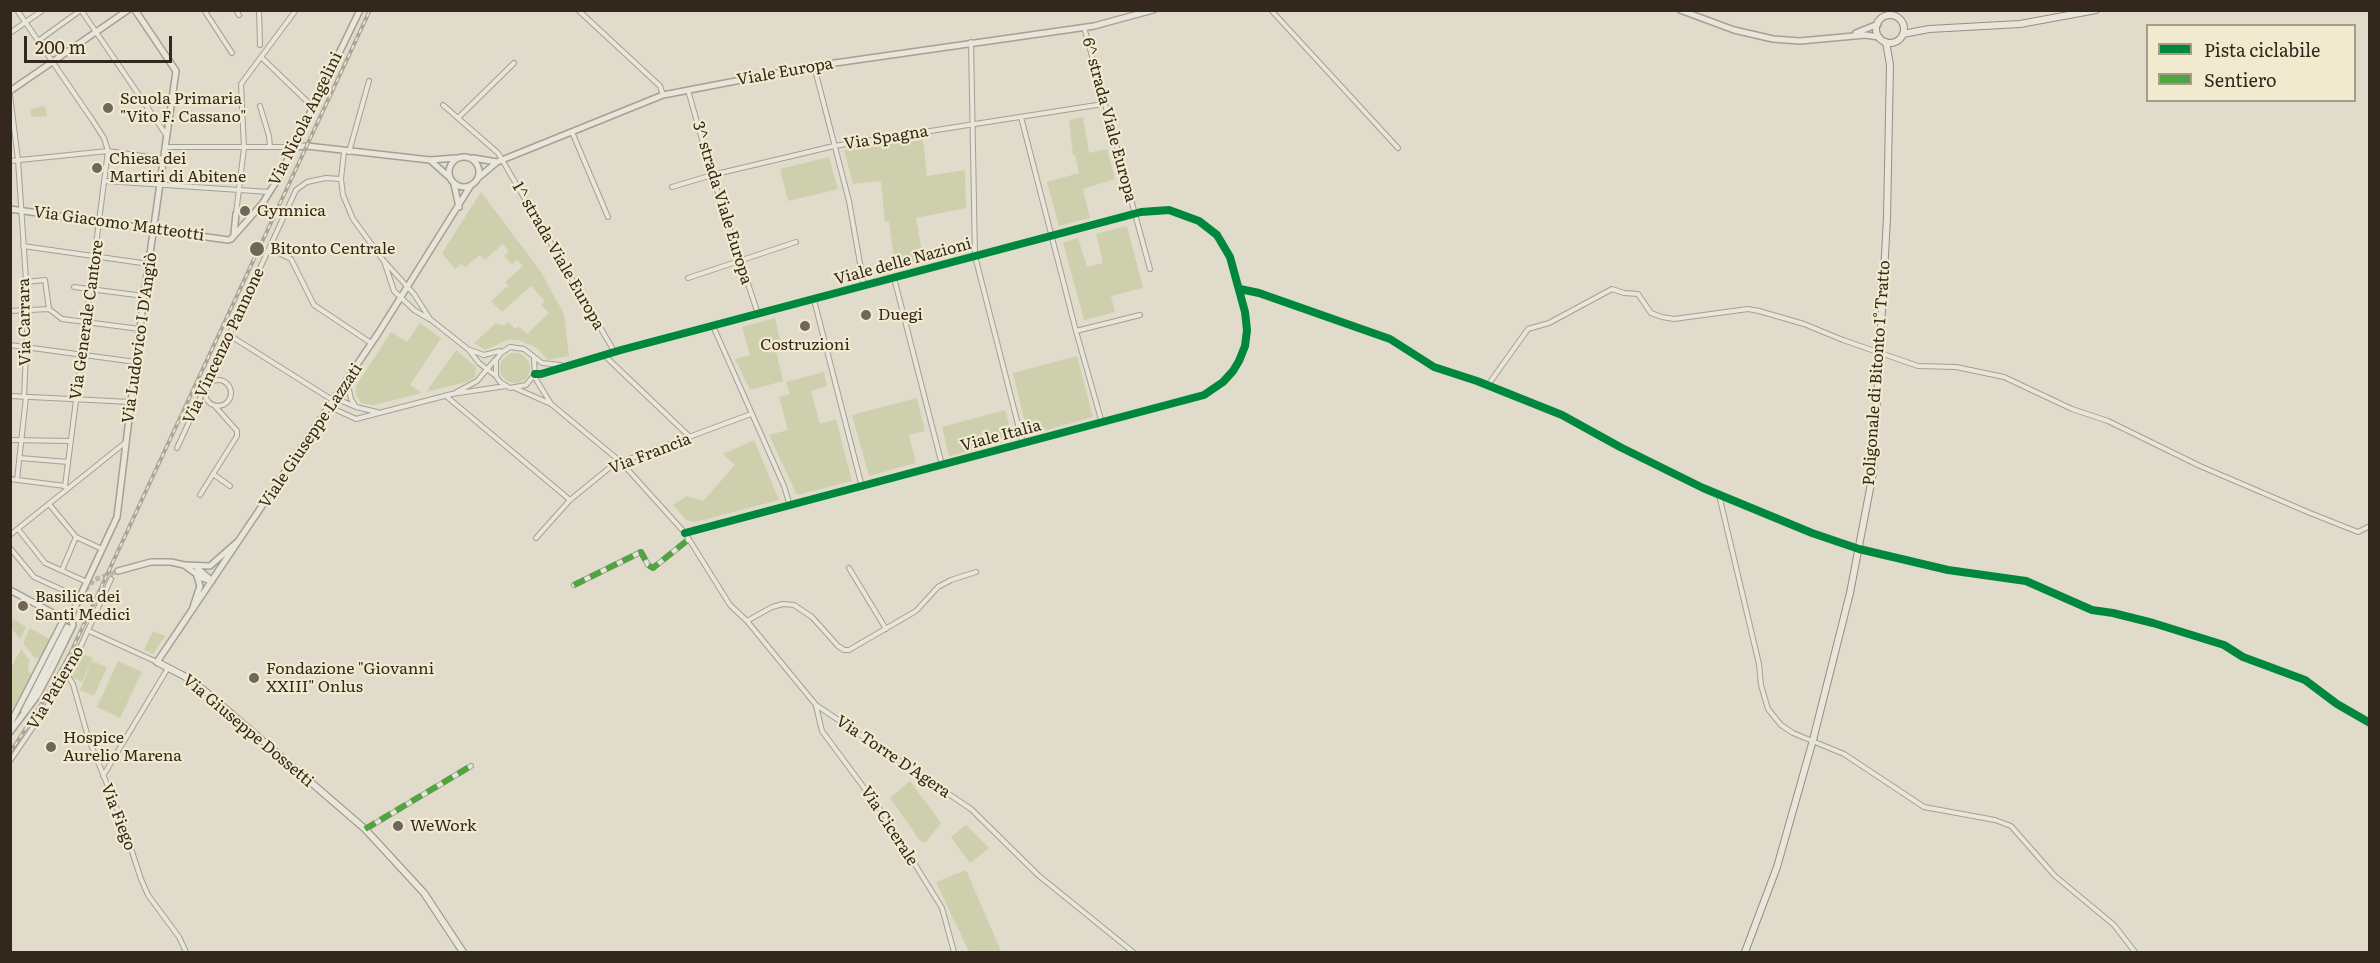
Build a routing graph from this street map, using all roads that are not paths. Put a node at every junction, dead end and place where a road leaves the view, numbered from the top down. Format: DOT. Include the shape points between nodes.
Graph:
graph roads {
  1 [pos="17,10"];
  2 [pos="43,10"];
  3 [pos="128,10"];
  4 [pos="135,10"];
  5 [pos="204,10"];
  6 [pos="259,10"];
  7 [pos="296,10"];
  8 [pos="360,10"];
  9 [pos="578,10"];
  10 [pos="1153,10"];
  11 [pos="1271,10"];
  12 [pos="1680,10"];
  13 [pos="2096,10"];
  14 [pos="81,11"];
  15 [pos="1885,14"];
  16 [pos="1895,14"];
  17 [pos="26,23"];
  18 [pos="1903,23"];
  19 [pos="1878,24"];
  20 [pos="1083,26"];
  21 [pos="1929,29"];
  22 [pos="96,32"];
  23 [pos="10,33"];
  24 [pos="1903,34"];
  25 [pos="1846,36"];
  26 [pos="1879,37"];
  27 [pos="38,40"];
  28 [pos="971,42"];
  29 [pos="1886,42"];
  30 [pos="1895,42"];
  31 [pos="260,45"];
  32 [pos="232,53"];
  33 [pos="261,57"];
  34 [pos="53,62"];
  35 [pos="514,63"];
  36 [pos="1890,65"];
  37 [pos="814,66"];
  38 [pos="369,81"];
  39 [pos="688,90"];
  40 [pos="10,93"];
  41 [pos="663,95"];
  42 [pos="443,105"];
  43 [pos="1103,105"];
  44 [pos="260,106"];
  45 [pos="314,108"];
  46 [pos="1022,117"];
  47 [pos="458,118"];
  48 [pos="973,125"];
  49 [pos="572,131"];
  50 [pos="168,137"];
  51 [pos="834,146"];
  52 [pos="166,147"];
  53 [pos="244,147"];
  54 [pos="270,147"];
  55 [pos="293,147"];
  56 [pos="1398,148"];
  57 [pos="108,151"];
  58 [pos="346,152"];
  59 [pos="470,157"];
  60 [pos="456,158"];
  61 [pos="164,159"];
  62 [pos="18,160"];
  63 [pos="430,160"];
  64 [pos="10,161"];
  65 [pos="500,161"];
  66 [pos="712,176"];
  67 [pos="478,178"];
  68 [pos="341,179"];
  69 [pos="451,180"];
  70 [pos="106,181"];
  71 [pos="161,185"];
  72 [pos="471,185"];
  73 [pos="672,188"];
  74 [pos="239,189"];
  75 [pos="270,192"];
  76 [pos="459,207"];
  77 [pos="10,209"];
  78 [pos="21,210"];
  79 [pos="1134,213"];
  80 [pos="236,214"];
  81 [pos="608,217"];
  82 [pos="100,222"];
  83 [pos="244,222"];
  84 [pos="155,230"];
  85 [pos="1051,236"];
  86 [pos="231,238"];
  87 [pos="796,242"];
  88 [pos="23,246"];
  89 [pos="269,248"];
  90 [pos="975,256"];
  91 [pos="95,257"];
  92 [pos="383,260"];
  93 [pos="740,260"];
  94 [pos="149,264"];
  95 [pos="1150,269"];
  96 [pos="688,278"];
  97 [pos="894,278"];
  98 [pos="26,282"];
  99 [pos="864,286"];
  100 [pos="74,287"];
  101 [pos="408,287"];
  102 [pos="1240,289"];
  103 [pos="91,290"];
  104 [pos="144,296"];
  105 [pos="401,298"];
  106 [pos="814,300"];
  107 [pos="49,309"];
  108 [pos="28,310"];
  109 [pos="10,311"];
  110 [pos="758,314"];
  111 [pos="1140,315"];
  112 [pos="430,319"];
  113 [pos="86,322"];
  114 [pos="713,326"];
  115 [pos="140,329"];
  116 [pos="1076,331"];
  117 [pos="229,335"];
  118 [pos="372,344"];
  119 [pos="10,345"];
  120 [pos="28,347"];
  121 [pos="469,350"];
  122 [pos="504,350"];
  123 [pos="614,351"];
  124 [pos="1880,352"];
  125 [pos="604,354"];
  126 [pos="82,355"];
  127 [pos="498,356"];
  128 [pos="534,359"];
  129 [pos="136,362"];
  130 [pos="565,366"];
  131 [pos="486,369"];
  132 [pos="534,375"];
  133 [pos="496,376"];
  134 [pos="347,381"];
  135 [pos="1487,385"];
  136 [pos="506,386"];
  137 [pos="205,388"];
  138 [pos="515,388"];
  139 [pos="452,394"];
  140 [pos="10,396"];
  141 [pos="446,396"];
  142 [pos="25,397"];
  143 [pos="77,399"];
  144 [pos="334,401"];
  145 [pos="131,402"];
  146 [pos="551,404"];
  147 [pos="214,405"];
  148 [pos="330,407"];
  149 [pos="356,407"];
  150 [pos="381,412"];
  151 [pos="751,414"];
  152 [pos="1102,423"];
  153 [pos="690,437"];
  154 [pos="10,440"];
  155 [pos="22,440"];
  156 [pos="71,441"];
  157 [pos="126,442"];
  158 [pos="1023,444"];
  159 [pos="177,448"];
  160 [pos="20,458"];
  161 [pos="68,462"];
  162 [pos="621,462"];
  163 [pos="942,465"];
  164 [pos="213,474"];
  165 [pos="10,479"];
  166 [pos="17,480"];
  167 [pos="230,486"];
  168 [pos="66,487"];
  169 [pos="861,487"];
  170 [pos="200,495"];
  171 [pos="1719,495"];
  172 [pos="570,500"];
  173 [pos="49,504"];
  174 [pos="790,506"];
  175 [pos="2370,526"];
  176 [pos="18,529"];
  177 [pos="685,533"];
  178 [pos="244,535"];
  179 [pos="10,536"];
  180 [pos="76,537"];
  181 [pos="536,538"];
  182 [pos="689,539"];
  183 [pos="10,548"];
  184 [pos="103,549"];
  185 [pos="1859,549"];
  186 [pos="184,565"];
  187 [pos="849,568"];
  188 [pos="62,570"];
  189 [pos="118,571"];
  190 [pos="976,572"];
  191 [pos="196,573"];
  192 [pos="111,579"];
  193 [pos="212,581"];
  194 [pos="88,582"];
  195 [pos="574,585"];
  196 [pos="10,590"];
  197 [pos="80,598"];
  198 [pos="192,612"];
  199 [pos="71,615"];
  200 [pos="64,619"];
  201 [pos="747,621"];
  202 [pos="67,627"];
  203 [pos="886,628"];
  204 [pos="89,631"];
  205 [pos="158,662"];
  206 [pos="169,668"];
  207 [pos="66,673"];
  208 [pos="816,705"];
  209 [pos="14,722"];
  210 [pos="2370,723"];
  211 [pos="10,732"];
  212 [pos="1813,740"];
  213 [pos="10,761"];
  214 [pos="471,766"];
  215 [pos="103,776"];
  216 [pos="365,830"];
  217 [pos="186,952"];
  218 [pos="463,952"];
  219 [pos="954,952"];
  220 [pos="1133,952"];
  221 [pos="1744,952"];
  222 [pos="2135,952"];
  1 -- 17 [label="street"];
  2 -- 17 [label="street"];
  3 -- 22 [label="street"];
  4 -- 50 [label="street, Via Ludovico I D'Angiò" via="176,71"];
  5 -- 32 [label="street"];
  6 -- 31 [label="street"];
  7 -- 33 [label="street"];
  8 -- 45 [label="street, Via Nicola Angelini"];
  9 -- 41 [label="street" via="660,86"];
  10 -- 20 [label="street, Viale Europa"];
  11 -- 56 [label="street"];
  12 -- 25 [label="street" via="1734,30 1773,39 1800,41"];
  13 -- 21 [label="main road" via="2020,24"];
  14 -- 22 [label="street"];
  14 -- 27 [label="street"];
  15 -- 16 [label="main road"];
  15 -- 19 [label="main road"];
  16 -- 18 [label="main road"];
  17 -- 23 [label="street"];
  17 -- 27 [label="street"];
  18 -- 21 [label="main road"];
  18 -- 24 [label="main road"];
  19 -- 25 [label="street"];
  19 -- 26 [label="main road"];
  20 -- 28 [label="street, Viale Europa"];
  20 -- 43 [label="street, 6^ strada Viale Europa"];
  21 -- 24 [label="main road"];
  22 -- 34 [label="street"];
  22 -- 50 [label="street"];
  24 -- 30 [label="main road"];
  25 -- 26 [label="street"];
  26 -- 29 [label="main road"];
  27 -- 34 [label="street"];
  28 -- 37 [label="street, Viale Europa"];
  28 -- 48 [label="street"];
  29 -- 30 [label="main road"];
  29 -- 36 [label="main road"];
  30 -- 36 [label="main road"];
  33 -- 45 [label="street"];
  33 -- 53 [label="street" via="241,84"];
  34 -- 40 [label="street"];
  34 -- 57 [label="street" via="104,138"];
  35 -- 47 [label="street"];
  36 -- 124 [label="main road, Poligonale di Bitonto 1° Tratto"];
  37 -- 39 [label="street, Viale Europa"];
  37 -- 51 [label="street"];
  38 -- 58 [label="street"];
  39 -- 41 [label="street, Viale Europa"];
  39 -- 66 [label="street, 3^ strada Viale Europa"];
  40 -- 62 [label="street, Via Carrara"];
  41 -- 49 [label="street, Viale Europa"];
  42 -- 47 [label="street, 1^ strada Viale Europa"];
  43 -- 46 [label="street, Via Spagna"];
  43 -- 79 [label="street, 6^ strada Viale Europa"];
  44 -- 54 [label="street"];
  45 -- 55 [label="street, Via Nicola Angelini"];
  46 -- 48 [label="street, Via Spagna"];
  46 -- 85 [label="street"];
  47 -- 65 [label="street, 1^ strada Viale Europa" via="498,153"];
  48 -- 51 [label="street, Via Spagna"];
  48 -- 90 [label="street"];
  49 -- 65 [label="street, Viale Europa"];
  49 -- 81 [label="street"];
  50 -- 52 [label="street, Via Ludovico I D'Angiò"];
  51 -- 66 [label="street, Via Spagna"];
  51 -- 99 [label="street" via="849,201"];
  52 -- 53 [label="street"];
  52 -- 61 [label="street, Via Ludovico I D'Angiò"];
  53 -- 54 [label="street"];
  53 -- 74 [label="street"];
  54 -- 55 [label="street"];
  55 -- 58 [label="street"];
  55 -- 75 [label="street, Via Nicola Angelini"];
  57 -- 61 [label="street"];
  57 -- 62 [label="street"];
  57 -- 70 [label="street, Via Generale Cantore"];
  58 -- 63 [label="street"];
  58 -- 68 [label="street"];
  59 -- 60 [label="street"];
  59 -- 65 [label="street"];
  59 -- 67 [label="street" via="479,169"];
  60 -- 63 [label="street"];
  60 -- 69 [label="street" via="449,169"];
  61 -- 71 [label="street, Via Ludovico I D'Angiò"];
  62 -- 64 [label="street"];
  62 -- 78 [label="street, Via Carrara"];
  63 -- 69 [label="street"];
  65 -- 67 [label="street, Viale Europa"];
  65 -- 123 [label="street, 1^ strada Viale Europa"];
  66 -- 73 [label="street, Via Spagna"];
  66 -- 93 [label="street, 3^ strada Viale Europa"];
  67 -- 72 [label="street"];
  68 -- 89 [label="street, Via Vincenzo Pannone" via="307,182 296,190"];
  68 -- 92 [label="street" via="353,219"];
  69 -- 72 [label="street" via="462,187"];
  69 -- 76 [label="street"];
  70 -- 71 [label="street"];
  70 -- 82 [label="street, Via Generale Cantore"];
  71 -- 74 [label="street"];
  71 -- 84 [label="street, Via Ludovico I D'Angiò"];
  72 -- 76 [label="street, Viale Giuseppe Lazzati"];
  74 -- 75 [label="street"];
  74 -- 80 [label="street"];
  75 -- 83 [label="street, Via Nicola Angelini"];
  76 -- 101 [label="street, Viale Giuseppe Lazzati"];
  77 -- 78 [label="street, Via Giacomo Matteotti"];
  78 -- 82 [label="street, Via Giacomo Matteotti"];
  78 -- 88 [label="street, Via Carrara"];
  79 -- 85 [label="street, Viale delle Nazioni"];
  79 -- 95 [label="street, 6^ strada Viale Europa"];
  79 -- 102 [label="street, Viale delle Nazioni" via="1169,210 1209,227 1230,257"];
  80 -- 83 [label="street"];
  80 -- 86 [label="street"];
  82 -- 84 [label="street, Via Giacomo Matteotti"];
  82 -- 91 [label="street, Via Generale Cantore"];
  83 -- 86 [label="street, Via Nicola Angelini"];
  84 -- 86 [label="street, Via Giacomo Matteotti"];
  84 -- 94 [label="street, Via Ludovico I D'Angiò"];
  85 -- 90 [label="street, Viale delle Nazioni"];
  85 -- 116 [label="street"];
  87 -- 93 [label="street"];
  88 -- 91 [label="street"];
  88 -- 98 [label="street, Via Carrara"];
  89 -- 117 [label="street, Via Vincenzo Pannone"];
  89 -- 118 [label="street" via="291,259 314,305"];
  90 -- 97 [label="street, Viale delle Nazioni"];
  90 -- 158 [label="street"];
  91 -- 94 [label="street"];
  91 -- 103 [label="street, Via Generale Cantore"];
  92 -- 101 [label="street"];
  92 -- 105 [label="street" via="389,282"];
  93 -- 96 [label="street"];
  93 -- 110 [label="street, 3^ strada Viale Europa"];
  94 -- 104 [label="street, Via Ludovico I D'Angiò"];
  97 -- 99 [label="street, Viale delle Nazioni"];
  97 -- 163 [label="street"];
  98 -- 107 [label="street" via="45,280"];
  98 -- 108 [label="street, Via Carrara"];
  99 -- 106 [label="street, Viale delle Nazioni"];
  100 -- 103 [label="street"];
  101 -- 105 [label="street, Viale Giuseppe Lazzati"];
  101 -- 112 [label="street"];
  102 -- 135 [label="street" via="1390,339 1434,368"];
  102 -- 152 [label="street, Viale Italia" via="1246,319 1245,346 1236,367 1222,382 1196,399"];
  103 -- 104 [label="street"];
  103 -- 113 [label="street, Via Generale Cantore"];
  104 -- 115 [label="street, Via Ludovico I D'Angiò"];
  105 -- 112 [label="street"];
  105 -- 118 [label="street, Viale Giuseppe Lazzati"];
  106 -- 110 [label="street, Viale delle Nazioni"];
  106 -- 169 [label="street"];
  107 -- 108 [label="street"];
  107 -- 113 [label="street" via="61,318"];
  108 -- 109 [label="street"];
  108 -- 120 [label="street, Via Carrara"];
  110 -- 114 [label="street, Viale delle Nazioni"];
  111 -- 116 [label="street"];
  112 -- 121 [label="street"];
  113 -- 115 [label="street"];
  113 -- 126 [label="street, Via Generale Cantore"];
  114 -- 123 [label="street, Viale delle Nazioni"];
  114 -- 151 [label="street"];
  115 -- 129 [label="street, Via Ludovico I D'Angiò"];
  116 -- 152 [label="street"];
  117 -- 137 [label="street, Via Vincenzo Pannone"];
  117 -- 144 [label="street"];
  118 -- 134 [label="street, Viale Giuseppe Lazzati"];
  119 -- 120 [label="street"];
  120 -- 126 [label="street"];
  120 -- 142 [label="street, Via Carrara"];
  121 -- 122 [label="street" via="484,355"];
  121 -- 131 [label="street"];
  122 -- 127 [label="street"];
  122 -- 128 [label="street" via="518,347"];
  123 -- 125 [label="street, Viale delle Nazioni"];
  124 -- 135 [label="street" via="1804,324 1748,309 1674,319 1662,317 1652,313 1638,294 1612,289 1550,323 1528,329"];
  124 -- 175 [label="street" via="1918,366 1966,369 2004,377 2310,513 2358,532"];
  124 -- 185 [label="main road, Poligonale di Bitonto 1° Tratto" via="1873,473"];
  125 -- 130 [label="street, Viale delle Nazioni"];
  125 -- 153 [label="street"];
  126 -- 129 [label="street"];
  126 -- 143 [label="street, Via Generale Cantore"];
  127 -- 131 [label="street"];
  127 -- 133 [label="street"];
  128 -- 130 [label="street, Viale delle Nazioni"];
  128 -- 132 [label="street"];
  129 -- 145 [label="street, Via Ludovico I D'Angiò"];
  130 -- 132 [label="street, Viale delle Nazioni"];
  131 -- 133 [label="street"];
  131 -- 139 [label="street" via="473,384"];
  132 -- 138 [label="street" via="526,385"];
  132 -- 146 [label="street"];
  133 -- 136 [label="street"];
  134 -- 144 [label="street, Viale Giuseppe Lazzati"];
  134 -- 149 [label="street"];
  135 -- 171 [label="street" via="1562,415"];
  136 -- 138 [label="street"];
  136 -- 139 [label="street"];
  137 -- 147 [label="street" via="207,401"];
  137 -- 147 [label="street" via="211,381 220,380 230,389 225,404"];
  137 -- 159 [label="street, Via Vincenzo Pannone"];
  138 -- 146 [label="street"];
  139 -- 141 [label="street"];
  140 -- 142 [label="street"];
  141 -- 150 [label="street"];
  141 -- 172 [label="street"];
  142 -- 143 [label="street"];
  142 -- 155 [label="street, Via Carrara"];
  143 -- 145 [label="street"];
  143 -- 156 [label="street, Via Generale Cantore"];
  144 -- 148 [label="street, Viale Giuseppe Lazzati"];
  144 -- 149 [label="street"];
  145 -- 157 [label="street, Via Ludovico I D'Angiò"];
  146 -- 162 [label="street, Via Torre D'Agera"];
  147 -- 164 [label="street" via="237,436"];
  148 -- 150 [label="street" via="356,419"];
  148 -- 178 [label="street, Viale Giuseppe Lazzati"];
  149 -- 150 [label="street"];
  151 -- 153 [label="street, Via Francia"];
  151 -- 174 [label="street"];
  152 -- 158 [label="street, Viale Italia"];
  153 -- 162 [label="street, Via Francia"];
  154 -- 155 [label="street"];
  155 -- 156 [label="street"];
  155 -- 160 [label="street, Via Carrara"];
  156 -- 161 [label="street, Via Generale Cantore"];
  157 -- 168 [label="street, Via Ludovico I D'Angiò"];
  157 -- 184 [label="street" via="117,517"];
  158 -- 163 [label="street, Viale Italia"];
  160 -- 161 [label="street"];
  160 -- 166 [label="street, Via Carrara"];
  161 -- 168 [label="street, Via Generale Cantore"];
  162 -- 172 [label="street, Via Francia" via="606,469"];
  162 -- 177 [label="street, Via Torre D'Agera"];
  163 -- 169 [label="street, Viale Italia"];
  164 -- 167 [label="street"];
  164 -- 170 [label="street"];
  165 -- 166 [label="street"];
  166 -- 168 [label="street"];
  168 -- 173 [label="street, Via Ludovico I D'Angiò"];
  169 -- 174 [label="street, Viale Italia"];
  171 -- 185 [label="street"];
  171 -- 212 [label="street" via="1768,709 1781,725"];
  172 -- 181 [label="street, Via Francia"];
  173 -- 176 [label="street, Via Ludovico I D'Angiò"];
  173 -- 180 [label="street"];
  174 -- 177 [label="street, Viale Italia"];
  176 -- 179 [label="street, Via Ludovico I D'Angiò"];
  176 -- 188 [label="street" via="45,563"];
  177 -- 182 [label="street, Via Torre D'Agera"];
  178 -- 186 [label="street" via="210,566"];
  178 -- 193 [label="street, Viale Giuseppe Lazzati"];
  180 -- 184 [label="street"];
  180 -- 188 [label="street"];
  182 -- 195 [label="street" via="653,568 641,552"];
  182 -- 201 [label="street, Via Torre D'Agera" via="730,605"];
  183 -- 197 [label="street" via="34,577"];
  184 -- 194 [label="street"];
  185 -- 210 [label="street" via="1948,570 2026,581 2092,610 2153,623 2224,645 2243,657 2305,680"];
  185 -- 212 [label="main road, Poligonale di Bitonto 1° Tratto"];
  186 -- 189 [label="street" via="161,561"];
  186 -- 191 [label="street"];
  186 -- 193 [label="street" via="198,569"];
  187 -- 203 [label="street"];
  188 -- 194 [label="street"];
  190 -- 203 [label="street" via="938,587 916,611"];
  191 -- 193 [label="street"];
  191 -- 198 [label="street" via="200,586"];
  192 -- 204 [label="street, Via Patierno"];
  193 -- 198 [label="street, Viale Giuseppe Lazzati"];
  194 -- 197 [label="street"];
  196 -- 200 [label="street"];
  197 -- 199 [label="street"];
  198 -- 205 [label="street, Viale Giuseppe Lazzati"];
  199 -- 200 [label="street"];
  199 -- 209 [label="street" via="73,625 53,666 37,696"];
  200 -- 209 [label="street"];
  201 -- 203 [label="street" via="772,607 794,605 812,616 844,650"];
  201 -- 208 [label="street, Via Torre D'Agera"];
  202 -- 209 [label="street"];
  204 -- 205 [label="street, Via Giuseppe Dossetti"];
  204 -- 207 [label="street, Via Patierno"];
  205 -- 206 [label="main road, Via Giuseppe Dossetti"];
  206 -- 215 [label="street"];
  206 -- 216 [label="main road, Via Giuseppe Dossetti" via="205,691"];
  207 -- 213 [label="street, Via Patierno"];
  207 -- 215 [label="street, Via Fiego"];
  208 -- 219 [label="street, Via Cicerale" via="822,731 885,816 942,908"];
  208 -- 220 [label="street, Via Torre D'Agera" via="971,809 1038,875"];
  209 -- 211 [label="street"];
  212 -- 221 [label="main road, Poligonale di Bitonto 1° Tratto" via="1777,867"];
  212 -- 222 [label="street" via="1844,754 1924,807 2011,826 2055,876 2114,924"];
  214 -- 216 [label="street"];
  215 -- 217 [label="street, Via Fiego" via="148,895"];
  216 -- 218 [label="main road, Via Giuseppe Dossetti" via="420,888"];
}
